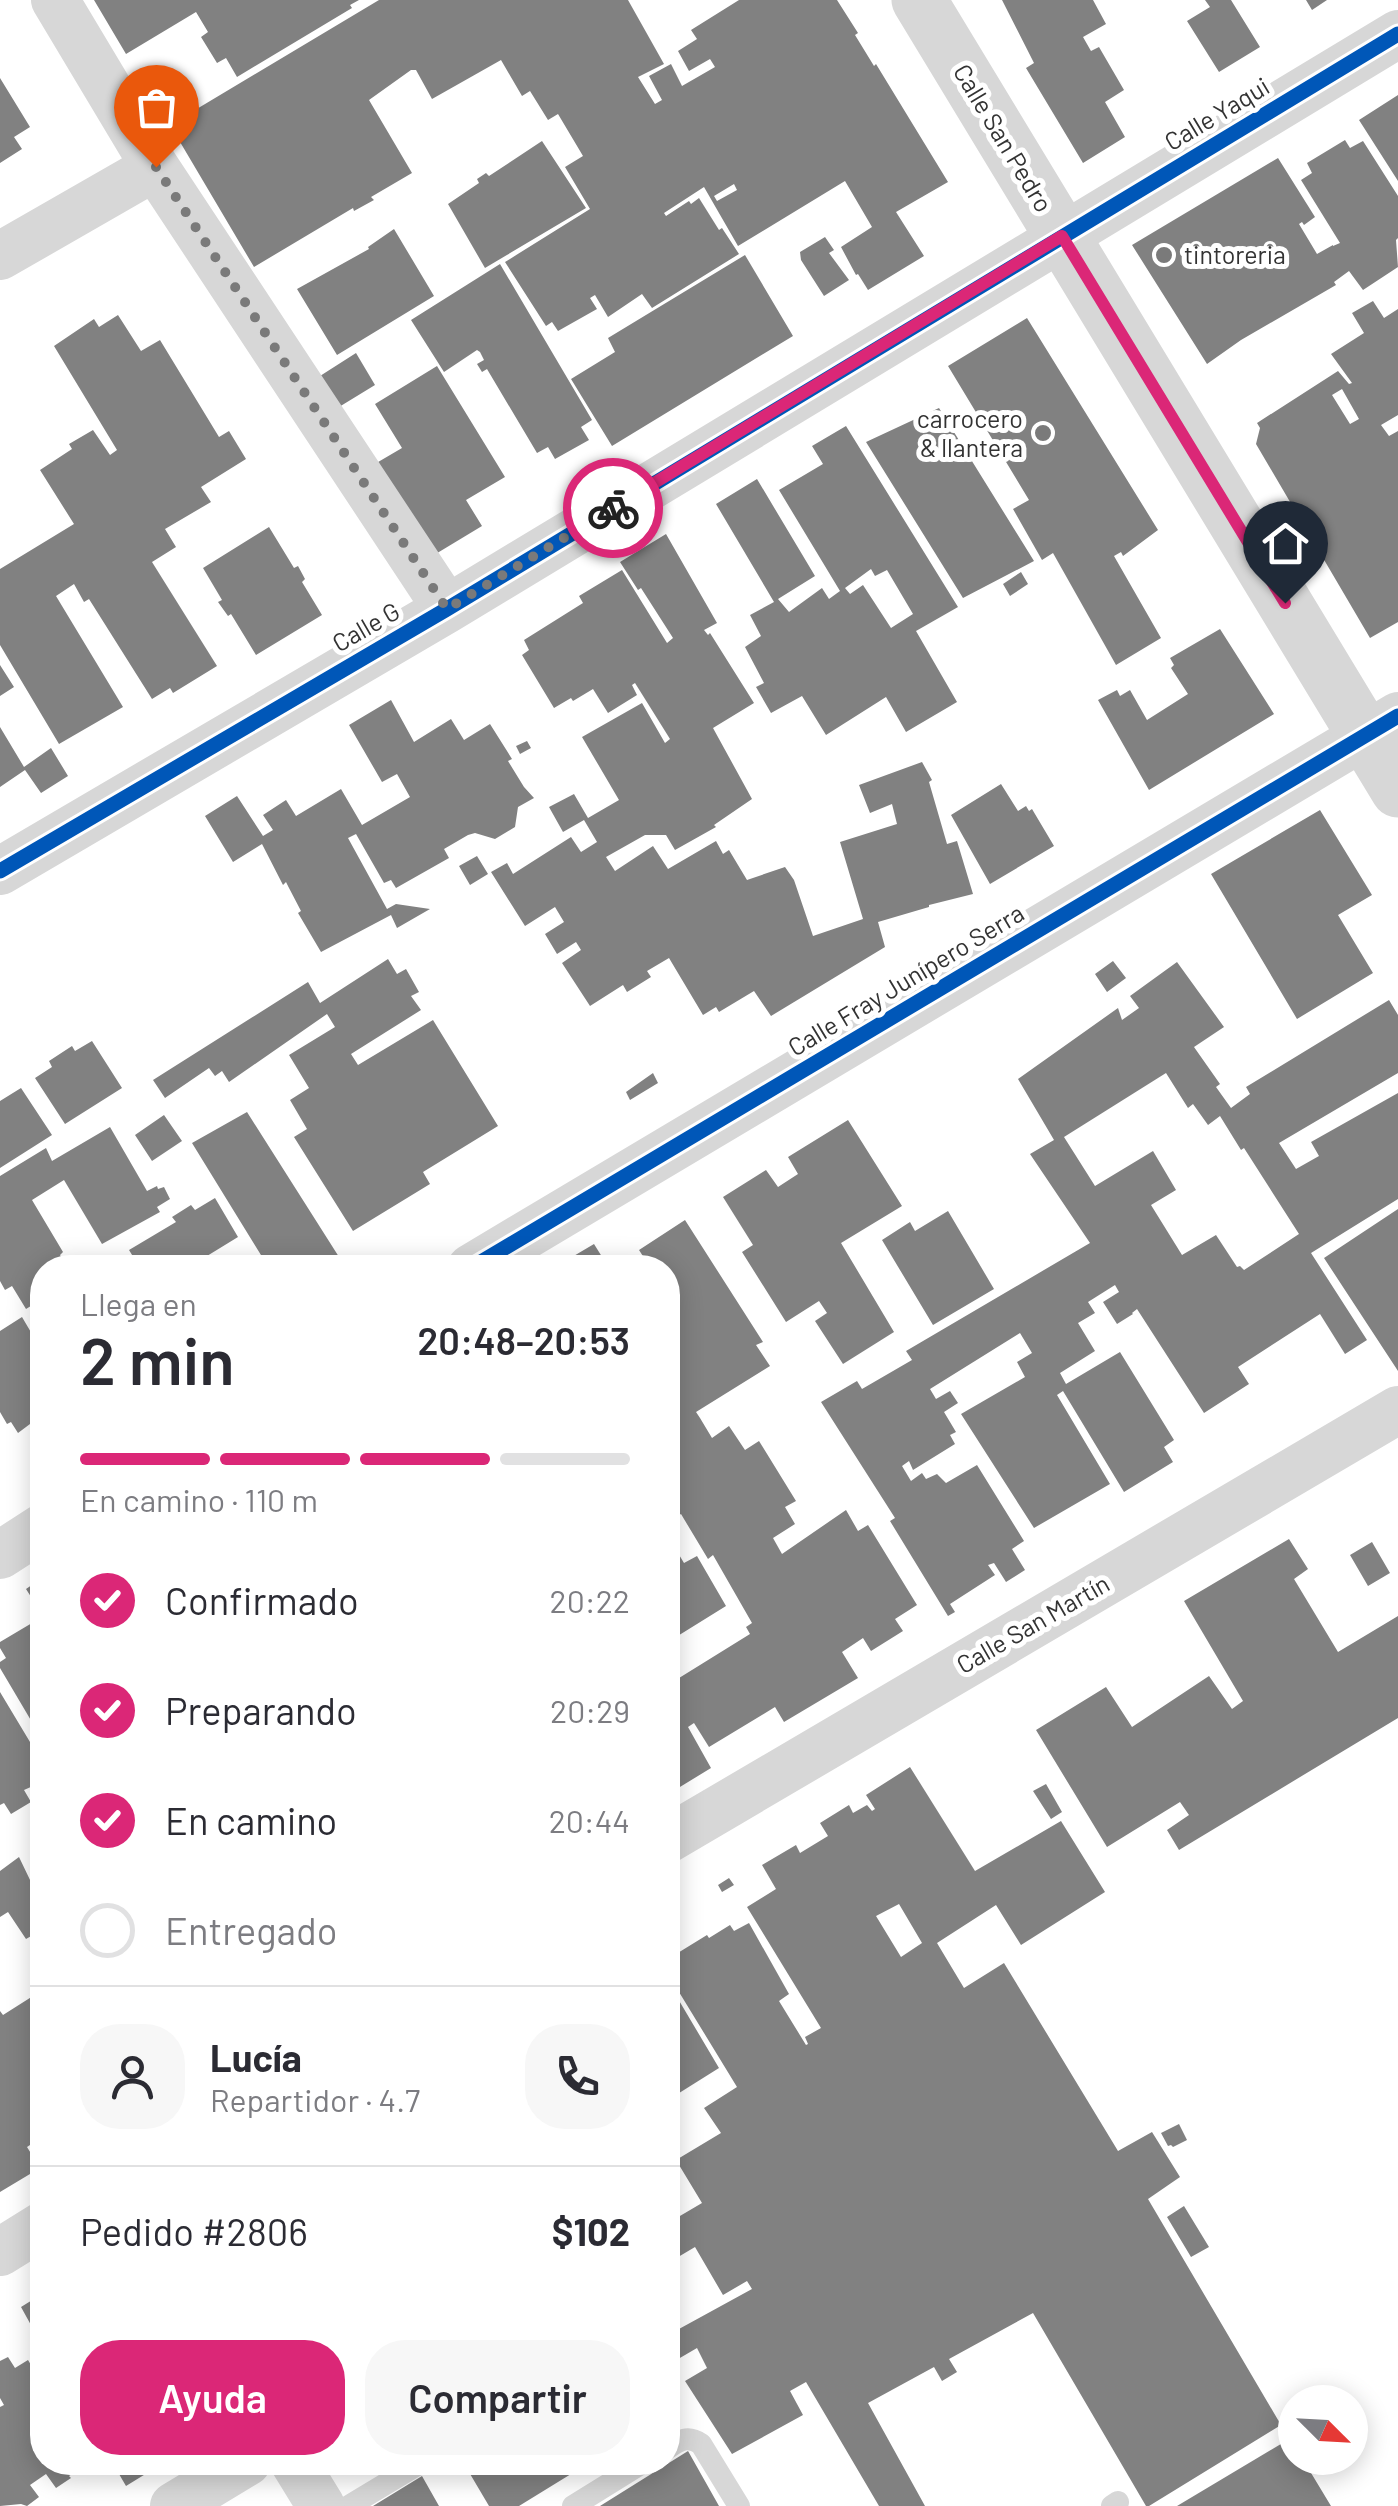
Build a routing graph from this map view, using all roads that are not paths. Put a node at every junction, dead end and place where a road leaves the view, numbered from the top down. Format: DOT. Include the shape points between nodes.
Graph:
graph roads {
  1 [pos="56,0"];
  2 [pos="920,0"];
  3 [pos="1398,34"];
  4 [pos="156,167"];
  5 [pos="1062,236"];
  6 [pos="0,256"];
  7 [pos="447,609"];
  8 [pos="1382,726"];
  9 [pos="1398,790"];
  10 [pos="0,871"];
  11 [pos="493,1255"];
  12 [pos="1398,1410"];
  13 [pos="30,1535"];
  14 [pos="0,1554"];
  15 [pos="680,1825"];
  16 [pos="30,2233"];
  17 [pos="0,2252"];
  18 [pos="680,2441"];
  19 [pos="226,2475"];
  20 [pos="302,2475"];
  21 [pos="400,2475"];
  22 [pos="623,2475"];
  23 [pos="174,2506"];
  24 [pos="321,2506"];
  25 [pos="349,2506"];
  26 [pos="573,2506"];
  27 [pos="740,2506"];
  1 -- 4 [label="street"];
  2 -- 5 [label="street, Calle San Pedro"];
  3 -- 5 [label="street, Calle Yaqui"];
  4 -- 6 [label="street"];
  4 -- 7 [label="street"];
  5 -- 7 [label="street, Calle G"];
  5 -- 8 [label="street, Calle San Pedro"];
  7 -- 10 [label="street, Calle G"];
  8 -- 9 [label="street, Calle San Pedro"];
  8 -- 11 [label="street, Calle Fray Junípero Serra"];
  12 -- 15 [label="street, Calle San Martín"];
  13 -- 14 [label="street"];
  16 -- 17 [label="street"];
  18 -- 27 [label="lane" via="701,2444"];
  19 -- 23 [label="street"];
  20 -- 24 [label="street"];
  21 -- 25 [label="lane"];
  22 -- 26 [label="lane"];
}
